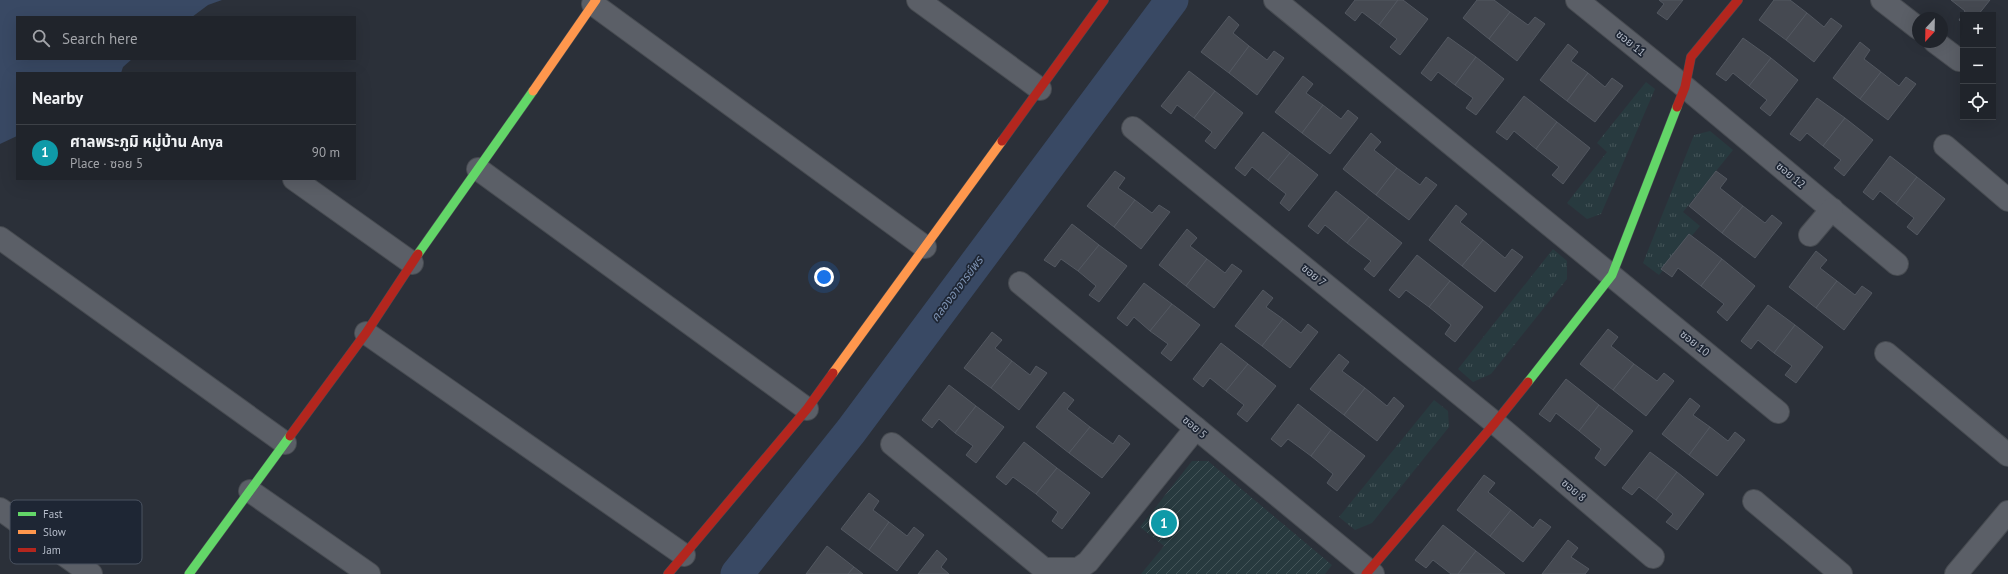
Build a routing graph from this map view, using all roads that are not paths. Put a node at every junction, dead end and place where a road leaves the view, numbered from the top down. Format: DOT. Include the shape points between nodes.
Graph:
graph roads {
  1 [pos="918,0"];
  2 [pos="1104,0"];
  3 [pos="1275,0"];
  4 [pos="1577,0"];
  5 [pos="1738,0"];
  6 [pos="1882,0"];
  7 [pos="595,2"];
  8 [pos="1912,23"];
  9 [pos="1943,48"];
  10 [pos="1959,60"];
  11 [pos="1685,87"];
  12 [pos="1040,89"];
  13 [pos="1133,128"];
  14 [pos="1945,146"];
  15 [pos="478,170"];
  16 [pos="295,180"];
  17 [pos="2008,200"];
  18 [pos="1832,209"];
  19 [pos="1810,235"];
  20 [pos="0,238"];
  21 [pos="926,247"];
  22 [pos="412,264"];
  23 [pos="1897,264"];
  24 [pos="1612,275"];
  25 [pos="1020,283"];
  26 [pos="366,333"];
  27 [pos="1886,353"];
  28 [pos="807,409"];
  29 [pos="1778,412"];
  30 [pos="1495,423"];
  31 [pos="1196,428"];
  32 [pos="285,444"];
  33 [pos="892,444"];
  34 [pos="2008,455"];
  35 [pos="250,491"];
  36 [pos="1754,501"];
  37 [pos="0,509"];
  38 [pos="2008,512"];
  39 [pos="10,516"];
  40 [pos="684,555"];
  41 [pos="1653,556"];
  42 [pos="77,564"];
  43 [pos="1369,573"];
  44 [pos="91,574"];
  45 [pos="189,574"];
  46 [pos="369,574"];
  47 [pos="668,574"];
  48 [pos="1841,574"];
  49 [pos="1956,574"];
  1 -- 12 [label="street"];
  2 -- 12 [label="street"];
  3 -- 24 [label="street, ซอย 10"];
  4 -- 11 [label="street, ซอย 11"];
  5 -- 11 [label="street" via="1691,57"];
  6 -- 8 [label="street"];
  7 -- 15 [label="street"];
  7 -- 21 [label="street"];
  9 -- 10 [label="street"];
  11 -- 18 [label="street, ซอย 12"];
  11 -- 24 [label="street"];
  12 -- 21 [label="street"];
  13 -- 30 [label="street, ซอย 7"];
  14 -- 17 [label="street"];
  15 -- 22 [label="street"];
  15 -- 28 [label="street"];
  16 -- 22 [label="street"];
  18 -- 19 [label="street"];
  18 -- 23 [label="street, ซอย 12"];
  20 -- 32 [label="street"];
  21 -- 28 [label="street"];
  22 -- 26 [label="street"];
  24 -- 29 [label="street, ซอย 10"];
  24 -- 30 [label="street"];
  25 -- 31 [label="street, ซอย 5"];
  26 -- 32 [label="street"];
  26 -- 40 [label="street"];
  27 -- 34 [label="street"];
  28 -- 40 [label="street"];
  30 -- 41 [label="street, ซอย 8"];
  30 -- 43 [label="street"];
  31 -- 33 [label="street" via="1088,562 1078,569 1044,569"];
  31 -- 43 [label="street, ซอย 5"];
  32 -- 35 [label="street"];
  35 -- 45 [label="street"];
  35 -- 46 [label="street"];
  36 -- 48 [label="street"];
  37 -- 39 [label="street"];
  38 -- 49 [label="street"];
  40 -- 47 [label="street"];
  42 -- 44 [label="street"];
}
